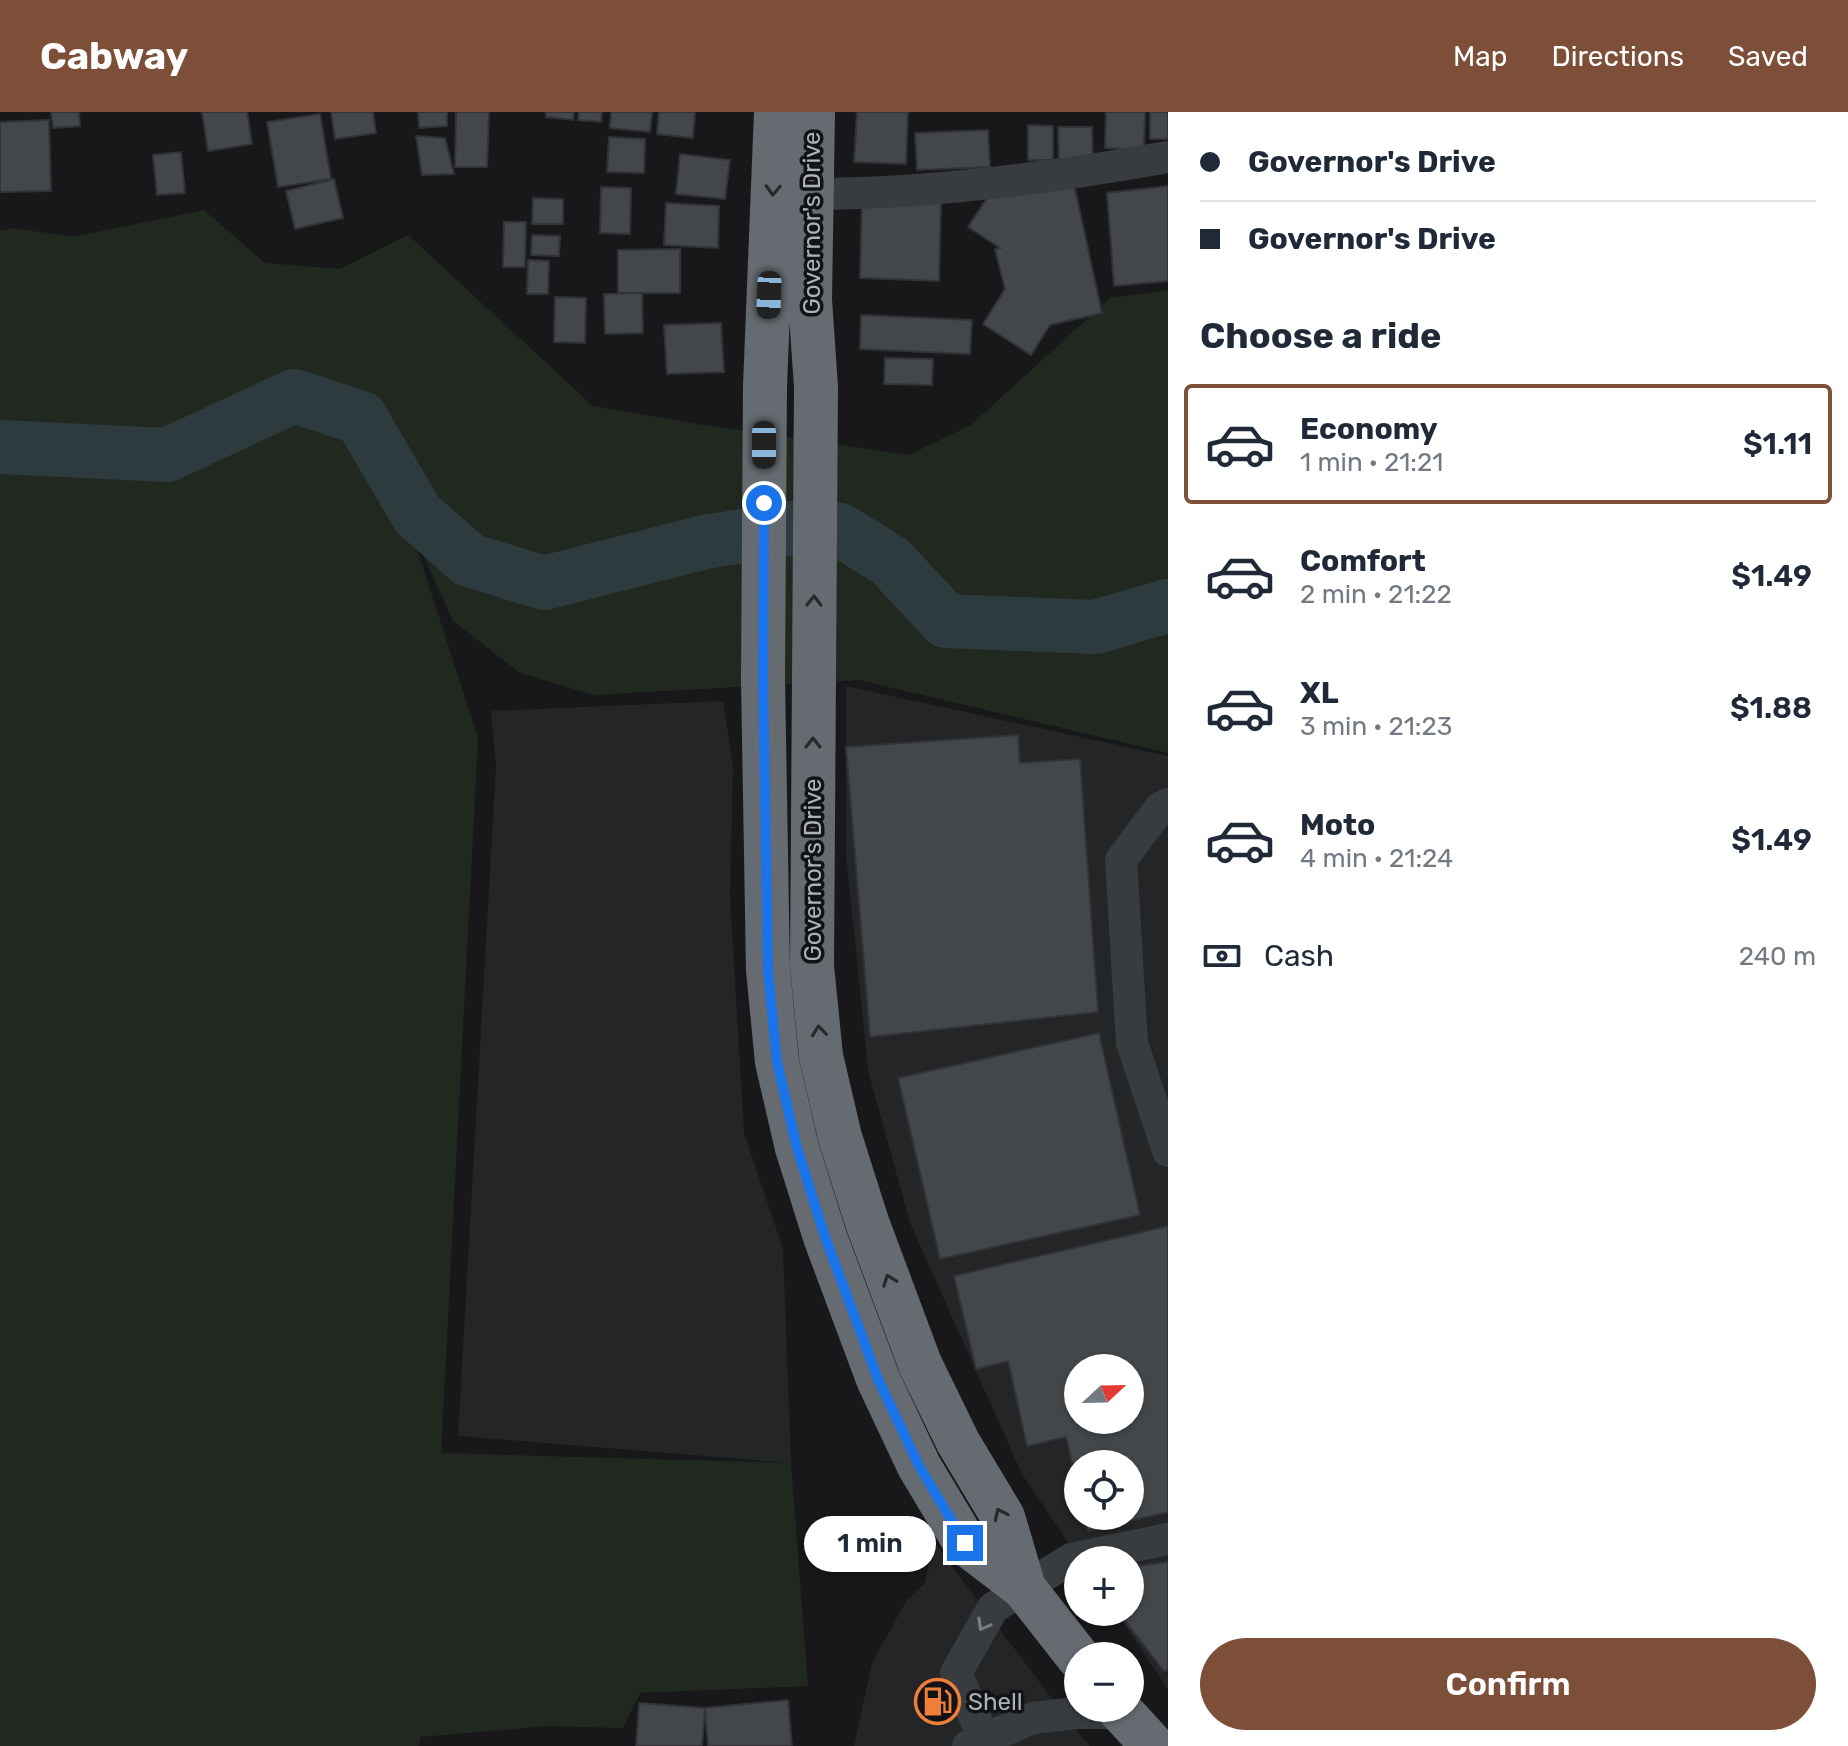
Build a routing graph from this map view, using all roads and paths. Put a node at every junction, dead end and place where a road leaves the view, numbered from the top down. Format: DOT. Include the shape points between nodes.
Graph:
graph roads {
  1 [pos="776,112"];
  2 [pos="813,112"];
  3 [pos="1168,157"];
  4 [pos="811,194"];
  5 [pos="1168,804"];
  6 [pos="1168,1151"];
  7 [pos="1168,1539"];
  8 [pos="1024,1588"];
  9 [pos="1066,1642"];
  10 [pos="1064,1714"];
  11 [pos="1131,1722"];
  12 [pos="976,1742"];
  13 [pos="1153,1746"];
  1 -- 8 [label="highway, Governor's Drive, one-way" via="765,386 763,679 768,970 777,1062 825,1237 878,1379 919,1466 965,1543"];
  2 -- 4 [label="highway, Governor's Drive"];
  3 -- 4 [label="street" via="974,184"];
  8 -- 4 [label="highway, Governor's Drive, one-way" via="1003,1517 958,1442 915,1350 867,1222 821,1056 812,966 816,387"];
  5 -- 6 [label="street" via="1121,860 1132,1043"];
  7 -- 8 [label="street" via="1071,1559"];
  8 -- 9 [label="highway, Governor's Drive"];
  8 -- 12 [label="street, one-way" via="993,1608 956,1673"];
  10 -- 12 [label="street" via="1033,1718"];
  11 -- 13 [label="highway"];
}
